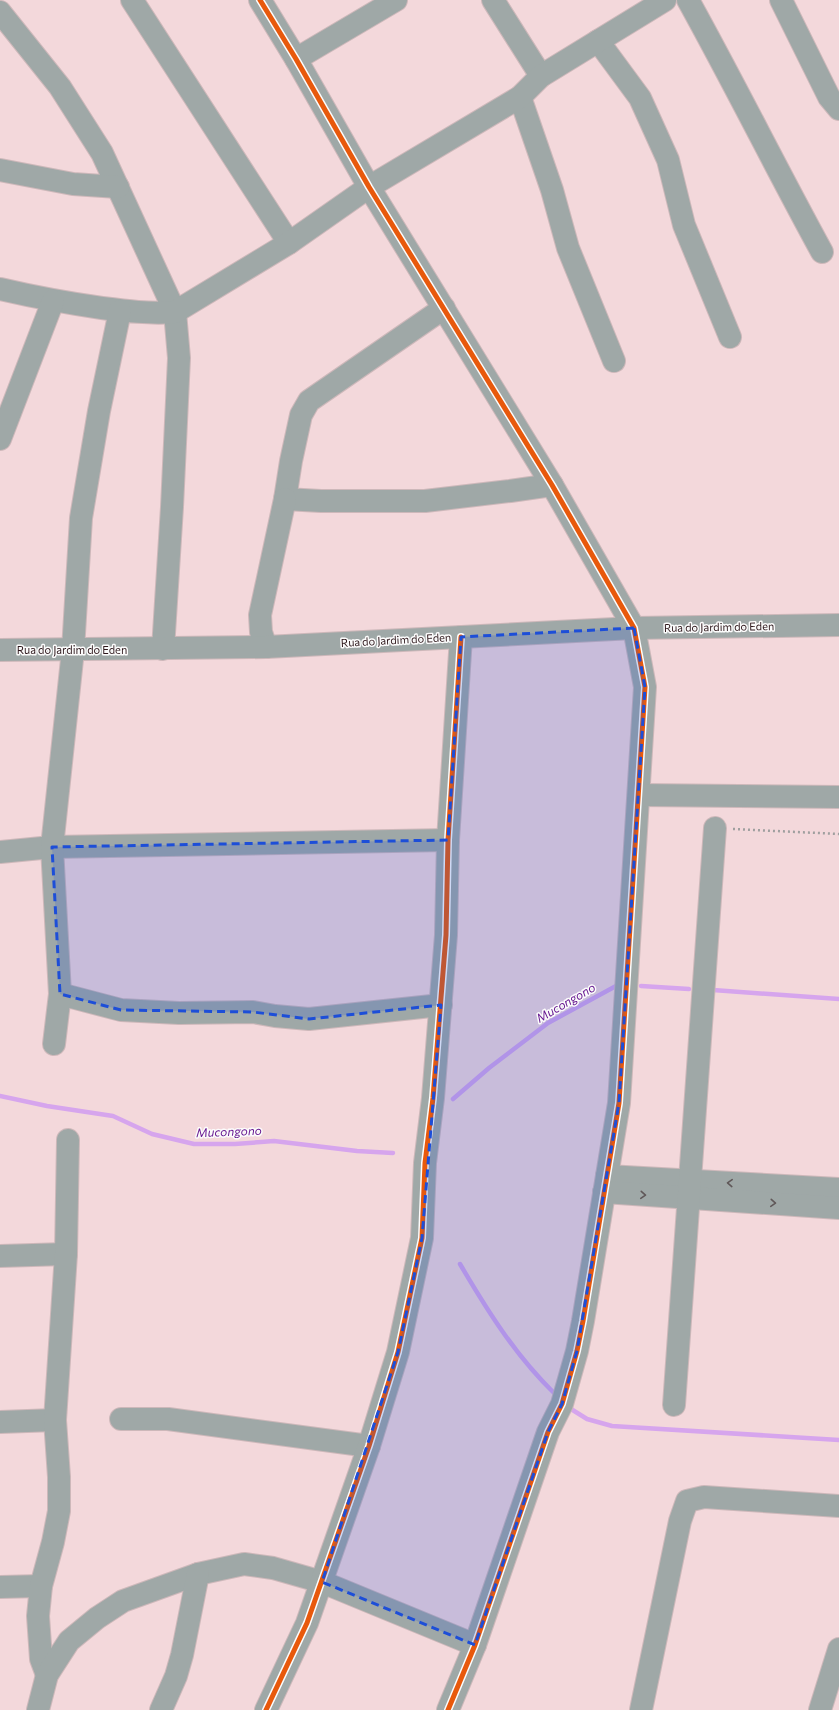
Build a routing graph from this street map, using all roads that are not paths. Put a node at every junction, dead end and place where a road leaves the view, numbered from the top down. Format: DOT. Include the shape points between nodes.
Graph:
graph roads {
  1 [pos="132,0"];
  2 [pos="260,0"];
  3 [pos="396,0"];
  4 [pos="493,0"];
  5 [pos="665,0"];
  6 [pos="688,0"];
  7 [pos="781,0"];
  8 [pos="0,12"];
  9 [pos="598,40"];
  10 [pos="296,59"];
  11 [pos="541,76"];
  12 [pos="520,97"];
  13 [pos="839,109"];
  14 [pos="0,170"];
  15 [pos="118,187"];
  16 [pos="369,188"];
  17 [pos="289,243"];
  18 [pos="822,252"];
  19 [pos="0,289"];
  20 [pos="53,301"];
  21 [pos="444,308"];
  22 [pos="120,310"];
  23 [pos="175,312"];
  24 [pos="730,337"];
  25 [pos="614,361"];
  26 [pos="0,439"];
  27 [pos="552,485"];
  28 [pos="286,499"];
  29 [pos="839,625"];
  30 [pos="634,628"];
  31 [pos="461,637"];
  32 [pos="266,646"];
  33 [pos="163,649"];
  34 [pos="0,650"];
  35 [pos="73,650"];
  36 [pos="639,795"];
  37 [pos="839,796"];
  38 [pos="715,828"];
  39 [pos="448,840"];
  40 [pos="52,846"];
  41 [pos="0,852"];
  42 [pos="60,994"];
  43 [pos="441,1005"];
  44 [pos="54,1044"];
  45 [pos="68,1140"];
  46 [pos="605,1184"];
  47 [pos="689,1189"];
  48 [pos="839,1189"];
  49 [pos="839,1208"];
  50 [pos="66,1254"];
  51 [pos="0,1256"];
  52 [pos="674,1405"];
  53 [pos="121,1419"];
  54 [pos="55,1420"];
  55 [pos="0,1422"];
  56 [pos="369,1446"];
  57 [pos="839,1506"];
  58 [pos="198,1574"];
  59 [pos="322,1582"];
  60 [pos="41,1586"];
  61 [pos="0,1588"];
  62 [pos="475,1645"];
  63 [pos="839,1649"];
  64 [pos="47,1675"];
  65 [pos="38,1710"];
  66 [pos="161,1710"];
  67 [pos="266,1710"];
  68 [pos="448,1710"];
  69 [pos="641,1710"];
  70 [pos="820,1710"];
  1 -- 17 [label="street"];
  2 -- 10 [label="street"];
  3 -- 10 [label="street"];
  4 -- 11 [label="street"];
  5 -- 9 [label="street"];
  6 -- 18 [label="street"];
  7 -- 13 [label="street" via="829,97"];
  8 -- 15 [label="street" via="60,87 102,153"];
  9 -- 11 [label="street"];
  9 -- 24 [label="street" via="640,98 668,160 684,225"];
  10 -- 16 [label="street"];
  11 -- 12 [label="street"];
  12 -- 16 [label="street"];
  12 -- 25 [label="street" via="552,190 568,248"];
  14 -- 15 [label="street" via="73,184"];
  15 -- 23 [label="street"];
  16 -- 17 [label="street"];
  16 -- 21 [label="street"];
  17 -- 23 [label="street"];
  19 -- 20 [label="street"];
  20 -- 22 [label="street"];
  20 -- 26 [label="street"];
  21 -- 27 [label="street"];
  21 -- 28 [label="street" via="308,401 301,415"];
  22 -- 23 [label="street" via="156,314"];
  22 -- 35 [label="street" via="99,411 81,518"];
  23 -- 33 [label="street" via="179,358"];
  27 -- 28 [label="street" via="425,501"];
  27 -- 30 [label="street"];
  28 -- 32 [label="street" via="262,598 260,615"];
  29 -- 30 [label="street, Rua do Jardim do Eden"];
  30 -- 31 [label="street, Rua do Jardim do Eden"];
  30 -- 36 [label="street" via="645,687"];
  31 -- 32 [label="street, Rua do Jardim do Eden"];
  31 -- 39 [label="street"];
  32 -- 33 [label="street, Rua do Jardim do Eden"];
  33 -- 35 [label="street, Rua do Jardim do Eden"];
  34 -- 35 [label="street, Rua do Jardim do Eden"];
  35 -- 40 [label="street"];
  36 -- 37 [label="street"];
  36 -- 46 [label="street" via="619,1103"];
  38 -- 47 [label="street"];
  39 -- 40 [label="street"];
  39 -- 43 [label="street" via="446,935"];
  40 -- 41 [label="street"];
  40 -- 42 [label="street"];
  42 -- 43 [label="street" via="120,1010 179,1013 253,1012 309,1019"];
  42 -- 44 [label="street"];
  43 -- 56 [label="street" via="425,1163 422,1238 398,1352"];
  45 -- 50 [label="street"];
  46 -- 47 [label="street"];
  46 -- 62 [label="street" via="577,1351 564,1397 548,1432"];
  48 -- 47 [label="street, one-way"];
  47 -- 49 [label="street, one-way"];
  47 -- 52 [label="street"];
  50 -- 51 [label="street"];
  50 -- 54 [label="street"];
  53 -- 56 [label="street" via="168,1419"];
  54 -- 55 [label="street"];
  54 -- 60 [label="street" via="59,1511"];
  56 -- 59 [label="street"];
  57 -- 69 [label="street" via="704,1497 687,1501 680,1521"];
  58 -- 59 [label="street" via="244,1564 273,1568"];
  58 -- 64 [label="street" via="122,1601 69,1641"];
  58 -- 66 [label="street" via="182,1656"];
  59 -- 62 [label="street"];
  59 -- 67 [label="street" via="307,1623"];
  60 -- 61 [label="street"];
  60 -- 64 [label="street" via="39,1644"];
  62 -- 68 [label="street"];
  63 -- 70 [label="street"];
  64 -- 65 [label="street"];
}
